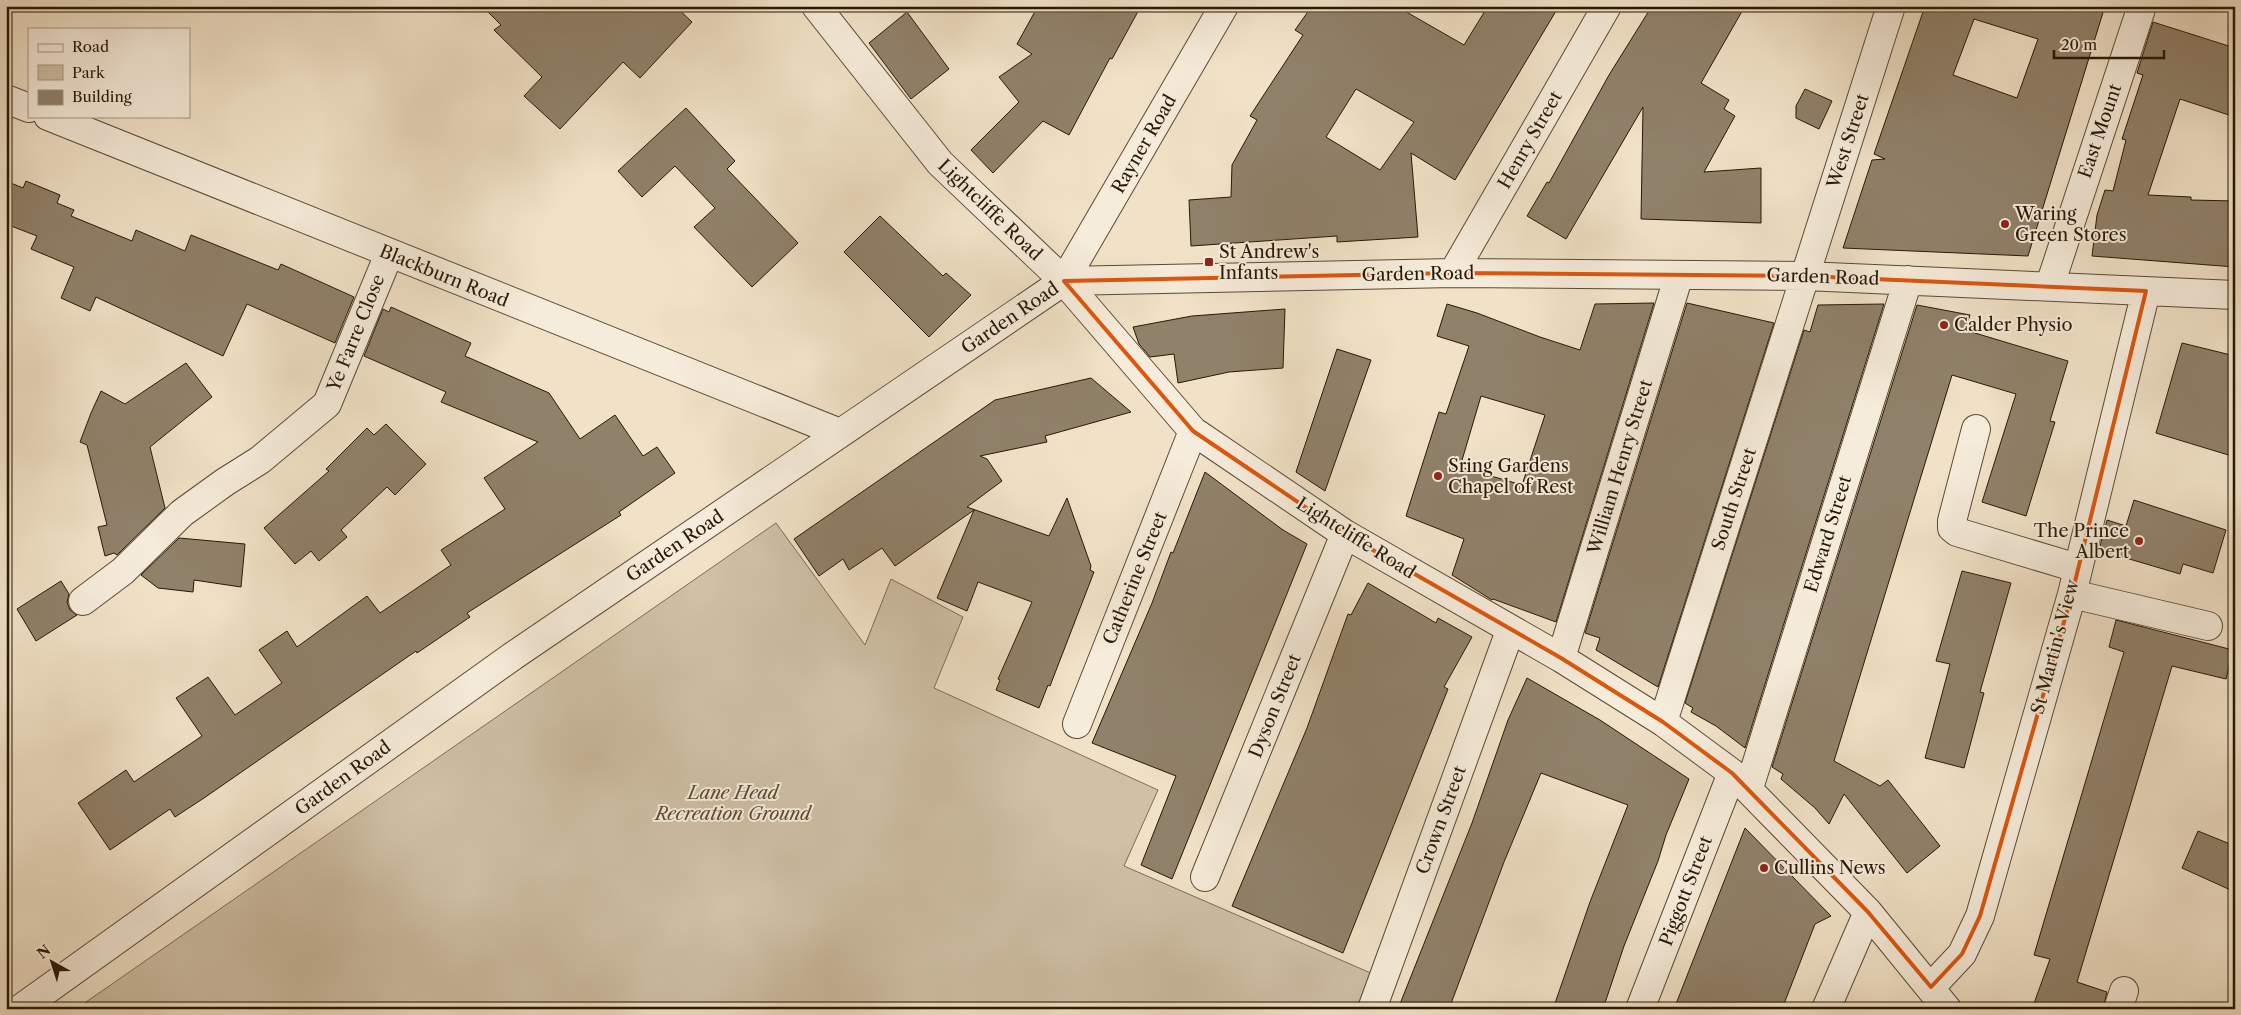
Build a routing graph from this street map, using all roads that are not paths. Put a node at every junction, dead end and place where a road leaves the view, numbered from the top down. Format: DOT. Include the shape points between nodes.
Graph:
graph roads {
  1 [pos="816,6"];
  2 [pos="1224,6"];
  3 [pos="1607,6"];
  4 [pos="1891,6"];
  5 [pos="2142,6"];
  6 [pos="6,99"];
  7 [pos="28,108"];
  8 [pos="53,118"];
  9 [pos="389,254"];
  10 [pos="1453,273"];
  11 [pos="1679,275"];
  12 [pos="1805,276"];
  13 [pos="1908,280"];
  14 [pos="1064,281"];
  15 [pos="2050,285"];
  16 [pos="2146,292"];
  17 [pos="2235,295"];
  18 [pos="1976,428"];
  19 [pos="1193,431"];
  20 [pos="840,433"];
  21 [pos="1345,534"];
  22 [pos="2074,581"];
  23 [pos="83,601"];
  24 [pos="2208,626"];
  25 [pos="1510,631"];
  26 [pos="1561,658"];
  27 [pos="1663,722"];
  28 [pos="1077,724"];
  29 [pos="1740,781"];
  30 [pos="1204,878"];
  31 [pos="1868,912"];
  32 [pos="1931,987"];
  33 [pos="20,1009"];
  34 [pos="1372,1009"];
  35 [pos="1640,1009"];
  36 [pos="1826,1009"];
  37 [pos="1947,1009"];
  1 -- 14 [label="street, Lightcliffe Road" via="940,163"];
  2 -- 14 [label="street, Rayner Road"];
  3 -- 10 [label="street, Henry Street"];
  4 -- 12 [label="street, West Street"];
  5 -- 15 [label="street, East Mount"];
  6 -- 7 [label="street"];
  8 -- 9 [label="street, Blackburn Road"];
  9 -- 20 [label="street, Blackburn Road"];
  9 -- 23 [label="street, Ye Farre Close" via="327,404 260,460 182,513 123,571"];
  10 -- 11 [label="street, Garden Road"];
  10 -- 14 [label="street, Garden Road"];
  11 -- 12 [label="street, Garden Road"];
  11 -- 26 [label="street, William Henry Street"];
  12 -- 13 [label="street, Garden Road"];
  12 -- 27 [label="street, South Street"];
  13 -- 15 [label="street, Garden Road"];
  13 -- 29 [label="street, Edward Street"];
  14 -- 19 [label="street, Lightcliffe Road"];
  14 -- 20 [label="street, Garden Road"];
  15 -- 16 [label="street, Garden Road"];
  16 -- 17 [label="street, Garden Road"];
  16 -- 22 [label="street, St Martin's View"];
  18 -- 22 [label="street" via="1952,528"];
  19 -- 21 [label="street, Lightcliffe Road"];
  19 -- 28 [label="street, Catherine Street"];
  20 -- 33 [label="street, Garden Road" via="513,656"];
  21 -- 25 [label="street, Lightcliffe Road"];
  21 -- 30 [label="street, Dyson Street"];
  22 -- 24 [label="street"];
  22 -- 32 [label="street, St Martin's View" via="1980,916 1962,954"];
  25 -- 26 [label="street, Lightcliffe Road"];
  25 -- 34 [label="street, Crown Street"];
  26 -- 27 [label="street, Lightcliffe Road"];
  27 -- 29 [label="street, Lightcliffe Road"];
  29 -- 31 [label="street, Lightcliffe Road"];
  29 -- 35 [label="street, Piggott Street"];
  31 -- 32 [label="street, Lightcliffe Road"];
  31 -- 36 [label="street"];
  32 -- 37 [label="street, Lightcliffe Road"];
}
